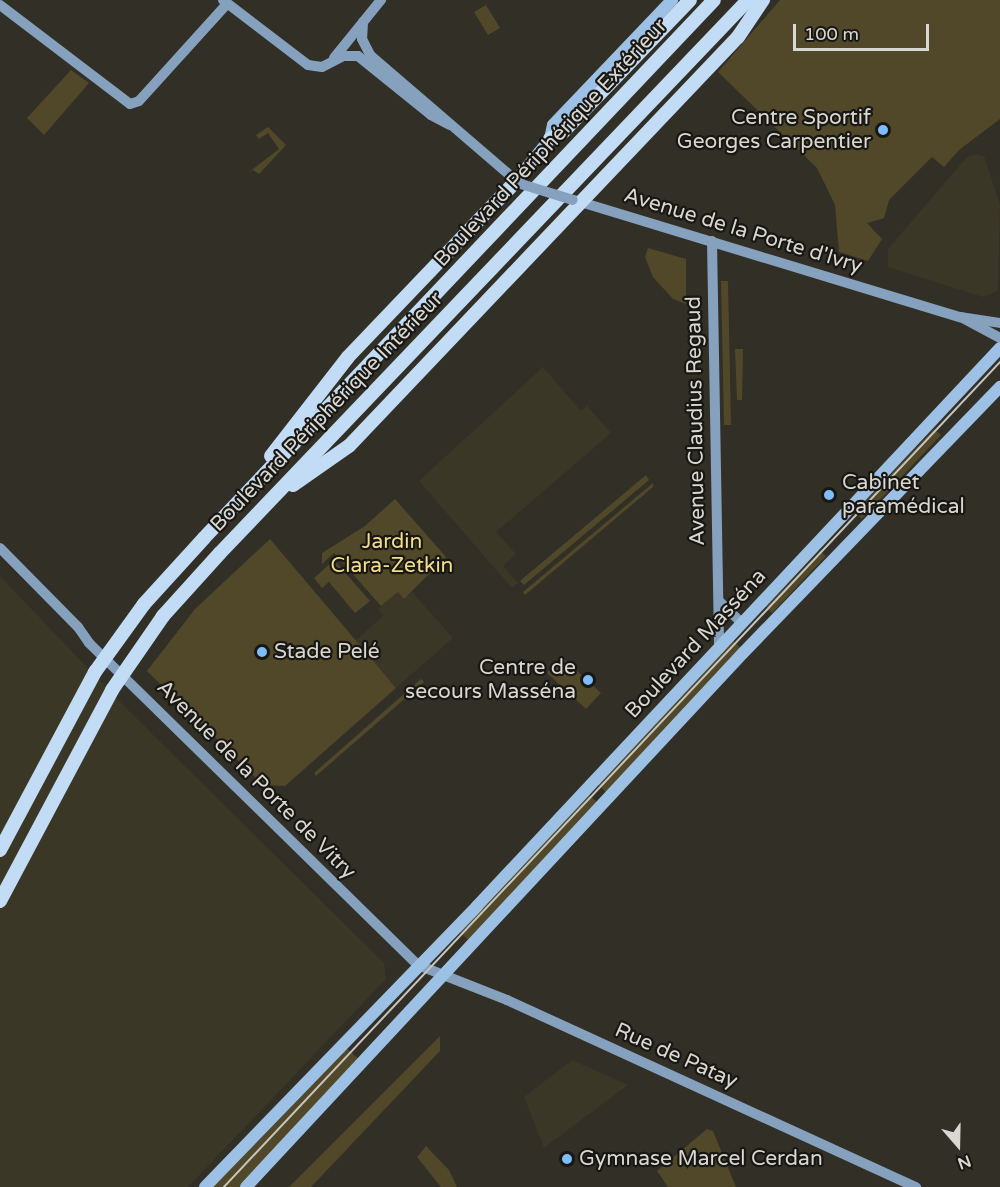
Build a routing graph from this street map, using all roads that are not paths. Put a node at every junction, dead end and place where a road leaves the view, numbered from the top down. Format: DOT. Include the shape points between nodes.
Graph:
graph roads {
  1 [pos="381,0"];
  2 [pos="672,0"];
  3 [pos="690,0"];
  4 [pos="714,0"];
  5 [pos="748,0"];
  6 [pos="763,0"];
  7 [pos="225,2"];
  8 [pos="0,5"];
  9 [pos="363,22"];
  10 [pos="332,61"];
  11 [pos="450,124"];
  12 [pos="550,139"];
  13 [pos="518,183"];
  14 [pos="577,201"];
  15 [pos="712,241"];
  16 [pos="960,317"];
  17 [pos="1000,323"];
  18 [pos="1000,338"];
  19 [pos="1000,348"];
  20 [pos="1000,387"];
  21 [pos="242,496"];
  22 [pos="267,503"];
  23 [pos="0,548"];
  24 [pos="719,601"];
  25 [pos="742,623"];
  26 [pos="758,638"];
  27 [pos="719,649"];
  28 [pos="0,850"];
  29 [pos="0,901"];
  30 [pos="418,965"];
  31 [pos="444,973"];
  32 [pos="206,1187"];
  33 [pos="246,1187"];
  34 [pos="916,1187"];
  1 -- 9 [label="main road"];
  2 -- 12 [label="main road" via="553,125"];
  3 -- 12 [label="highway" via="563,132"];
  4 -- 21 [label="highway, Boulevard Périphérique Extérieur"];
  5 -- 22 [label="highway, Boulevard Périphérique Intérieur"];
  6 -- 14 [label="highway" via="738,37"];
  7 -- 8 [label="main road" via="139,101 130,104"];
  7 -- 10 [label="main road" via="308,65 318,67"];
  9 -- 10 [label="main road"];
  9 -- 11 [label="main road" via="362,39 368,52"];
  10 -- 11 [label="main road" via="349,54 358,56 431,115"];
  11 -- 13 [label="main road"];
  12 -- 13 [label="main road"];
  13 -- 14 [label="main road, Avenue de la Porte d'Ivry, bridge"];
  13 -- 21 [label="highway" via="348,357"];
  14 -- 15 [label="main road, Avenue de la Porte d'Ivry"];
  14 -- 22 [label="highway" via="349,446"];
  15 -- 16 [label="main road, Avenue de la Porte d'Ivry"];
  15 -- 24 [label="main road, Avenue Claudius Regaud"];
  16 -- 17 [label="main road, Avenue de la Porte d'Ivry"];
  16 -- 18 [label="main road, Avenue de la Porte d'Ivry"];
  19 -- 25 [label="main road, Boulevard Masséna"];
  20 -- 26 [label="main road, Boulevard Masséna"];
  21 -- 28 [label="highway, Boulevard Périphérique Extérieur, bridge" via="114,643 80,698"];
  22 -- 29 [label="highway, Boulevard Périphérique Intérieur, bridge" via="163,616 112,690"];
  23 -- 30 [label="main road, Avenue de la Porte de Vitry" via="89,643"];
  24 -- 25 [label="main road"];
  24 -- 27 [label="main road, Avenue Claudius Regaud"];
  25 -- 26 [label="main road"];
  25 -- 27 [label="main road, Boulevard Masséna"];
  26 -- 31 [label="main road, Boulevard Masséna"];
  27 -- 30 [label="main road, Boulevard Masséna"];
  30 -- 31 [label="main road, Rue de Patay"];
  30 -- 32 [label="main road, Boulevard Masséna"];
  31 -- 33 [label="main road, Boulevard Masséna" via="433,990"];
  31 -- 34 [label="main road, Rue de Patay"];
}
